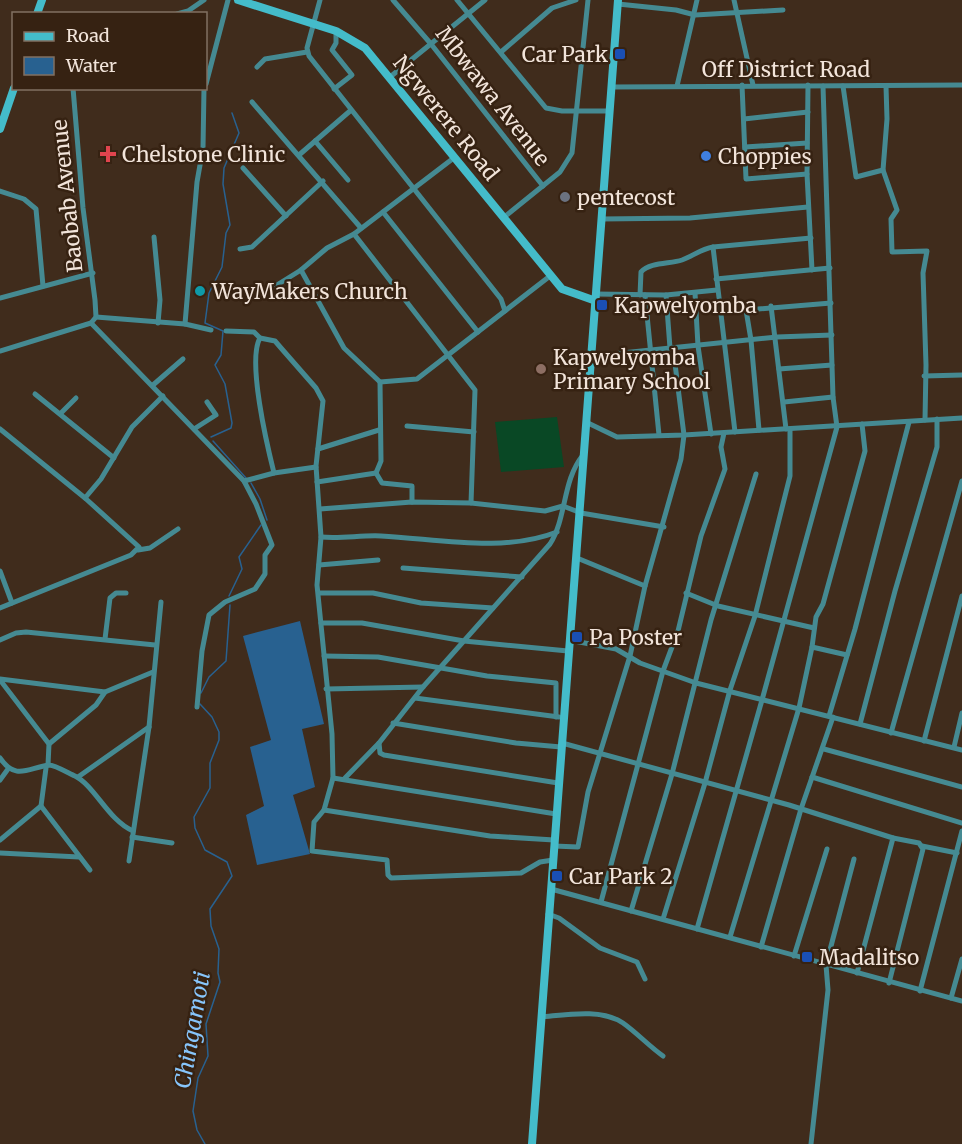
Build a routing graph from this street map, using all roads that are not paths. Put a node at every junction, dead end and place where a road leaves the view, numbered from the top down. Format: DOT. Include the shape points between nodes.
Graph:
graph roads {
  1 [pos="204,0"];
  2 [pos="228,0"];
  3 [pos="238,0"];
  4 [pos="320,0"];
  5 [pos="393,0"];
  6 [pos="457,0"];
  7 [pos="486,0"];
  8 [pos="576,0"];
  9 [pos="588,0"];
  10 [pos="697,0"];
  11 [pos="734,0"];
  12 [pos="618,2"];
  13 [pos="783,10"];
  14 [pos="184,12"];
  15 [pos="468,14"];
  16 [pos="737,14"];
  17 [pos="695,15"];
  18 [pos="313,24"];
  19 [pos="336,31"];
  20 [pos="431,44"];
  21 [pos="308,52"];
  22 [pos="501,52"];
  23 [pos="257,66"];
  24 [pos="390,77"];
  25 [pos="207,79"];
  26 [pos="742,85"];
  27 [pos="753,85"];
  28 [pos="962,85"];
  29 [pos="677,86"];
  30 [pos="808,86"];
  31 [pos="822,86"];
  32 [pos="843,86"];
  33 [pos="886,86"];
  34 [pos="611,87"];
  35 [pos="334,89"];
  36 [pos="13,90"];
  37 [pos="73,90"];
  38 [pos="205,90"];
  39 [pos="252,102"];
  40 [pos="578,110"];
  41 [pos="350,111"];
  42 [pos="609,111"];
  43 [pos="808,112"];
  44 [pos="744,119"];
  45 [pos="0,129"];
  46 [pos="315,141"];
  47 [pos="807,143"];
  48 [pos="745,147"];
  49 [pos="299,155"];
  50 [pos="455,158"];
  51 [pos="243,168"];
  52 [pos="883,170"];
  53 [pos="807,174"];
  54 [pos="348,180"];
  55 [pos="323,181"];
  56 [pos="543,186"];
  57 [pos="414,187"];
  58 [pos="0,192"];
  59 [pos="808,207"];
  60 [pos="383,212"];
  61 [pos="286,216"];
  62 [pos="503,218"];
  63 [pos="601,219"];
  64 [pos="361,228"];
  65 [pos="354,234"];
  66 [pos="154,237"];
  67 [pos="811,238"];
  68 [pos="713,247"];
  69 [pos="240,249"];
  70 [pos="830,268"];
  71 [pos="301,270"];
  72 [pos="812,270"];
  73 [pos="93,273"];
  74 [pos="550,276"];
  75 [pos="716,279"];
  76 [pos="43,286"];
  77 [pos="717,290"];
  78 [pos="695,293"];
  79 [pos="642,295"];
  80 [pos="666,295"];
  81 [pos="596,297"];
  82 [pos="0,298"];
  83 [pos="256,298"];
  84 [pos="501,300"];
  85 [pos="831,303"];
  86 [pos="513,304"];
  87 [pos="771,306"];
  88 [pos="505,311"];
  89 [pos="96,317"];
  90 [pos="91,323"];
  91 [pos="158,323"];
  92 [pos="184,324"];
  93 [pos="211,330"];
  94 [pos="226,332"];
  95 [pos="478,332"];
  96 [pos="832,335"];
  97 [pos="777,337"];
  98 [pos="260,338"];
  99 [pos="751,340"];
  100 [pos="725,343"];
  101 [pos="698,346"];
  102 [pos="672,348"];
  103 [pos="0,351"];
  104 [pos="649,351"];
  105 [pos="450,355"];
  106 [pos="593,356"];
  107 [pos="183,359"];
  108 [pos="832,365"];
  109 [pos="779,369"];
  110 [pos="962,375"];
  111 [pos="924,376"];
  112 [pos="380,382"];
  113 [pos="153,385"];
  114 [pos="35,394"];
  115 [pos="163,396"];
  116 [pos="833,397"];
  117 [pos="76,398"];
  118 [pos="207,402"];
  119 [pos="784,402"];
  120 [pos="61,413"];
  121 [pos="962,418"];
  122 [pos="937,419"];
  123 [pos="925,420"];
  124 [pos="909,422"];
  125 [pos="588,423"];
  126 [pos="862,424"];
  127 [pos="407,426"];
  128 [pos="837,427"];
  129 [pos="0,429"];
  130 [pos="194,429"];
  131 [pos="788,429"];
  132 [pos="379,430"];
  133 [pos="759,430"];
  134 [pos="474,432"];
  135 [pos="735,432"];
  136 [pos="724,433"];
  137 [pos="711,434"];
  138 [pos="659,435"];
  139 [pos="684,435"];
  140 [pos="318,449"];
  141 [pos="586,451"];
  142 [pos="114,458"];
  143 [pos="316,467"];
  144 [pos="274,473"];
  145 [pos="376,473"];
  146 [pos="756,474"];
  147 [pos="244,481"];
  148 [pos="962,481"];
  149 [pos="317,482"];
  150 [pos="85,498"];
  151 [pos="412,502"];
  152 [pos="471,503"];
  153 [pos="563,506"];
  154 [pos="320,509"];
  155 [pos="580,513"];
  156 [pos="664,527"];
  157 [pos="178,528"];
  158 [pos="558,532"];
  159 [pos="321,537"];
  160 [pos="138,550"];
  161 [pos="577,558"];
  162 [pos="378,560"];
  163 [pos="319,565"];
  164 [pos="403,568"];
  165 [pos="0,571"];
  166 [pos="522,577"];
  167 [pos="645,586"];
  168 [pos="126,593"];
  169 [pos="319,593"];
  170 [pos="686,593"];
  171 [pos="962,596"];
  172 [pos="161,602"];
  173 [pos="12,603"];
  174 [pos="718,606"];
  175 [pos="0,608"];
  176 [pos="493,608"];
  177 [pos="755,616"];
  178 [pos="782,621"];
  179 [pos="321,623"];
  180 [pos="814,628"];
  181 [pos="105,639"];
  182 [pos="0,640"];
  183 [pos="569,640"];
  184 [pos="464,641"];
  185 [pos="155,645"];
  186 [pos="812,647"];
  187 [pos="568,651"];
  188 [pos="324,656"];
  189 [pos="630,656"];
  190 [pos="847,656"];
  191 [pos="442,667"];
  192 [pos="663,671"];
  193 [pos="153,672"];
  194 [pos="0,679"];
  195 [pos="696,683"];
  196 [pos="423,687"];
  197 [pos="326,689"];
  198 [pos="730,690"];
  199 [pos="105,692"];
  200 [pos="415,698"];
  201 [pos="762,700"];
  202 [pos="197,707"];
  203 [pos="798,708"];
  204 [pos="962,713"];
  205 [pos="831,716"];
  206 [pos="560,717"];
  207 [pos="393,723"];
  208 [pos="860,724"];
  209 [pos="149,727"];
  210 [pos="891,733"];
  211 [pos="924,741"];
  212 [pos="379,743"];
  213 [pos="49,744"];
  214 [pos="561,745"];
  215 [pos="954,747"];
  216 [pos="824,749"];
  217 [pos="962,750"];
  218 [pos="598,753"];
  219 [pos="0,758"];
  220 [pos="638,765"];
  221 [pos="47,767"];
  222 [pos="8,769"];
  223 [pos="672,774"];
  224 [pos="78,777"];
  225 [pos="812,777"];
  226 [pos="333,778"];
  227 [pos="345,778"];
  228 [pos="0,780"];
  229 [pos="558,783"];
  230 [pos="705,783"];
  231 [pos="962,787"];
  232 [pos="738,792"];
  233 [pos="771,801"];
  234 [pos="41,806"];
  235 [pos="801,809"];
  236 [pos="324,810"];
  237 [pos="556,814"];
  238 [pos="962,823"];
  239 [pos="962,831"];
  240 [pos="132,834"];
  241 [pos="893,838"];
  242 [pos="0,840"];
  243 [pos="172,843"];
  244 [pos="554,843"];
  245 [pos="922,846"];
  246 [pos="827,849"];
  247 [pos="0,853"];
  248 [pos="957,853"];
  249 [pos="78,857"];
  250 [pos="854,859"];
  251 [pos="553,860"];
  252 [pos="129,861"];
  253 [pos="90,870"];
  254 [pos="550,890"];
  255 [pos="601,902"];
  256 [pos="631,911"];
  257 [pos="548,914"];
  258 [pos="663,920"];
  259 [pos="697,928"];
  260 [pos="730,937"];
  261 [pos="761,947"];
  262 [pos="794,956"];
  263 [pos="962,959"];
  264 [pos="826,965"];
  265 [pos="857,973"];
  266 [pos="645,979"];
  267 [pos="889,982"];
  268 [pos="920,991"];
  269 [pos="951,998"];
  270 [pos="962,1001"];
  271 [pos="541,1017"];
  272 [pos="663,1056"];
  273 [pos="532,1144"];
  274 [pos="811,1144"];
  1 -- 14 [label="street"];
  2 -- 25 [label="street"];
  3 -- 18 [label="street, Ngwerere Road"];
  4 -- 18 [label="street"];
  5 -- 20 [label="street, Mbwawa Avenue"];
  6 -- 15 [label="street"];
  7 -- 15 [label="street"];
  8 -- 22 [label="street" via="552,8"];
  9 -- 40 [label="street"];
  10 -- 17 [label="street"];
  11 -- 16 [label="street"];
  12 -- 17 [label="street"];
  12 -- 34 [label="street"];
  13 -- 16 [label="street"];
  15 -- 20 [label="street"];
  15 -- 22 [label="street"];
  16 -- 17 [label="street"];
  16 -- 27 [label="street"];
  17 -- 29 [label="street"];
  18 -- 19 [label="street, Ngwerere Road"];
  18 -- 21 [label="street"];
  19 -- 24 [label="street, Ngwerere Road" via="365,48"];
  19 -- 35 [label="street" via="332,50 352,75"];
  20 -- 24 [label="street"];
  20 -- 56 [label="street, Mbwawa Avenue"];
  21 -- 23 [label="street" via="265,59"];
  21 -- 35 [label="street"];
  22 -- 40 [label="street" via="546,108"];
  24 -- 50 [label="street, Ngwerere Road"];
  26 -- 27 [label="street, Off District Road"];
  26 -- 29 [label="street, Off District Road"];
  26 -- 44 [label="street"];
  27 -- 30 [label="street, Off District Road"];
  28 -- 33 [label="street, Off District Road"];
  29 -- 34 [label="street, Off District Road"];
  30 -- 31 [label="street, Off District Road"];
  30 -- 43 [label="street"];
  31 -- 32 [label="street, Off District Road"];
  31 -- 70 [label="street"];
  32 -- 33 [label="street, Off District Road"];
  32 -- 52 [label="street" via="856,177"];
  33 -- 52 [label="street"];
  34 -- 42 [label="street"];
  35 -- 41 [label="street"];
  36 -- 45 [label="street"];
  37 -- 73 [label="street, Baobab Avenue"];
  38 -- 92 [label="street" via="203,148"];
  39 -- 49 [label="street"];
  40 -- 42 [label="street"];
  40 -- 56 [label="street" via="568,163"];
  41 -- 46 [label="street"];
  41 -- 57 [label="street"];
  42 -- 63 [label="street"];
  43 -- 44 [label="street"];
  43 -- 47 [label="street"];
  44 -- 48 [label="street"];
  46 -- 49 [label="street"];
  46 -- 54 [label="street"];
  47 -- 48 [label="street"];
  47 -- 53 [label="street"];
  48 -- 53 [label="street" via="746,179"];
  49 -- 55 [label="street"];
  50 -- 57 [label="street"];
  50 -- 62 [label="street, Ngwerere Road"];
  51 -- 61 [label="street"];
  52 -- 111 [label="street" via="897,210 891,219 892,252 927,250 923,273"];
  53 -- 59 [label="street"];
  55 -- 61 [label="street"];
  55 -- 64 [label="street"];
  56 -- 62 [label="street"];
  57 -- 60 [label="street"];
  57 -- 84 [label="street"];
  58 -- 76 [label="street" via="24,199 36,209"];
  59 -- 63 [label="street" via="690,218"];
  59 -- 67 [label="street"];
  60 -- 64 [label="street"];
  60 -- 95 [label="street"];
  61 -- 69 [label="street" via="252,247"];
  62 -- 74 [label="street, Ngwerere Road"];
  63 -- 81 [label="street"];
  64 -- 65 [label="street"];
  65 -- 71 [label="street" via="327,248"];
  65 -- 105 [label="street"];
  66 -- 91 [label="street" via="160,300"];
  67 -- 68 [label="street"];
  67 -- 72 [label="street"];
  68 -- 75 [label="street"];
  68 -- 79 [label="street" via="682,260 644,268"];
  70 -- 72 [label="street"];
  70 -- 85 [label="street"];
  71 -- 83 [label="street"];
  71 -- 112 [label="street" via="344,348"];
  72 -- 75 [label="street"];
  73 -- 76 [label="street"];
  73 -- 89 [label="street, Baobab Avenue"];
  74 -- 81 [label="street, Ngwerere Road" via="562,289"];
  74 -- 86 [label="street"];
  75 -- 77 [label="street"];
  76 -- 82 [label="street"];
  77 -- 78 [label="street"];
  77 -- 100 [label="street"];
  78 -- 80 [label="street"];
  78 -- 101 [label="street"];
  79 -- 80 [label="street"];
  79 -- 81 [label="street"];
  79 -- 104 [label="street"];
  80 -- 102 [label="street"];
  81 -- 106 [label="street"];
  84 -- 86 [label="street"];
  84 -- 88 [label="street"];
  85 -- 87 [label="street"];
  85 -- 96 [label="street"];
  86 -- 88 [label="street"];
  87 -- 97 [label="street"];
  87 -- 99 [label="street" via="746,310"];
  88 -- 95 [label="street"];
  89 -- 90 [label="street"];
  89 -- 91 [label="street"];
  90 -- 103 [label="street"];
  90 -- 113 [label="street"];
  91 -- 92 [label="street"];
  92 -- 93 [label="street"];
  94 -- 98 [label="street" via="254,332"];
  95 -- 105 [label="street"];
  96 -- 97 [label="street"];
  96 -- 108 [label="street"];
  97 -- 99 [label="street"];
  97 -- 109 [label="street"];
  98 -- 140 [label="street" via="275,341 321,396"];
  98 -- 144 [label="street" via="255,369"];
  99 -- 100 [label="street"];
  99 -- 133 [label="street"];
  100 -- 101 [label="street"];
  100 -- 135 [label="street"];
  101 -- 102 [label="street"];
  101 -- 137 [label="street"];
  102 -- 104 [label="street"];
  102 -- 139 [label="street"];
  104 -- 106 [label="street"];
  104 -- 138 [label="street"];
  105 -- 112 [label="street" via="417,380"];
  105 -- 134 [label="street" via="475,390"];
  106 -- 125 [label="street"];
  107 -- 113 [label="street"];
  108 -- 109 [label="street"];
  108 -- 116 [label="street"];
  109 -- 119 [label="street"];
  110 -- 111 [label="street"];
  111 -- 123 [label="street"];
  112 -- 132 [label="street"];
  113 -- 115 [label="street"];
  114 -- 120 [label="street"];
  115 -- 130 [label="street"];
  115 -- 142 [label="street" via="132,427"];
  116 -- 119 [label="street"];
  116 -- 128 [label="street"];
  117 -- 120 [label="street"];
  118 -- 130 [label="street" via="216,415"];
  119 -- 131 [label="street"];
  120 -- 142 [label="street"];
  121 -- 122 [label="street"];
  122 -- 123 [label="street"];
  122 -- 208 [label="street" via="937,447"];
  123 -- 124 [label="street"];
  124 -- 126 [label="street"];
  124 -- 190 [label="street"];
  125 -- 138 [label="street" via="617,437"];
  125 -- 141 [label="street"];
  126 -- 128 [label="street"];
  126 -- 180 [label="street" via="865,451"];
  127 -- 134 [label="street"];
  128 -- 131 [label="street"];
  128 -- 178 [label="street" via="798,578"];
  129 -- 150 [label="street"];
  130 -- 147 [label="street"];
  131 -- 133 [label="street"];
  131 -- 177 [label="street" via="790,476"];
  132 -- 140 [label="street"];
  132 -- 145 [label="street" via="381,461"];
  133 -- 135 [label="street"];
  134 -- 152 [label="street"];
  135 -- 136 [label="street"];
  136 -- 137 [label="street"];
  136 -- 170 [label="street" via="721,447 725,469"];
  137 -- 139 [label="street"];
  138 -- 139 [label="street"];
  139 -- 156 [label="street"];
  140 -- 143 [label="street"];
  141 -- 153 [label="street" via="574,467"];
  141 -- 155 [label="street"];
  142 -- 150 [label="street"];
  143 -- 144 [label="street"];
  143 -- 149 [label="street"];
  144 -- 147 [label="street"];
  145 -- 149 [label="street"];
  145 -- 151 [label="street" via="382,483 412,486"];
  146 -- 174 [label="street"];
  147 -- 202 [label="street" via="272,548 265,555 265,574 255,589 225,602 209,615"];
  148 -- 210 [label="street"];
  149 -- 154 [label="street"];
  150 -- 160 [label="street" via="135,541"];
  151 -- 152 [label="street"];
  151 -- 154 [label="street"];
  152 -- 153 [label="street" via="545,511"];
  153 -- 155 [label="street"];
  153 -- 158 [label="street"];
  154 -- 159 [label="street"];
  155 -- 156 [label="street"];
  155 -- 161 [label="street"];
  156 -- 167 [label="street"];
  157 -- 160 [label="street" via="150,548"];
  158 -- 159 [label="street" via="507,543"];
  158 -- 166 [label="street"];
  159 -- 163 [label="street"];
  160 -- 173 [label="street"];
  161 -- 167 [label="street"];
  161 -- 183 [label="street"];
  162 -- 163 [label="street"];
  163 -- 169 [label="street"];
  164 -- 166 [label="street"];
  165 -- 173 [label="street"];
  166 -- 176 [label="street"];
  167 -- 189 [label="street"];
  168 -- 181 [label="street" via="110,598"];
  169 -- 176 [label="street" via="362,592 422,603"];
  169 -- 179 [label="street"];
  170 -- 174 [label="street"];
  170 -- 192 [label="street" via="678,631"];
  171 -- 211 [label="street"];
  172 -- 185 [label="street"];
  173 -- 175 [label="street"];
  174 -- 177 [label="street"];
  174 -- 195 [label="street"];
  176 -- 184 [label="street"];
  177 -- 178 [label="street"];
  177 -- 198 [label="street"];
  178 -- 180 [label="street"];
  178 -- 201 [label="street"];
  179 -- 184 [label="street" via="362,623"];
  179 -- 188 [label="street"];
  180 -- 186 [label="street"];
  181 -- 182 [label="street" via="26,632"];
  181 -- 185 [label="street"];
  183 -- 187 [label="street"];
  183 -- 189 [label="street" via="616,649"];
  184 -- 187 [label="street"];
  184 -- 191 [label="street"];
  185 -- 193 [label="street"];
  186 -- 190 [label="street"];
  186 -- 203 [label="street"];
  187 -- 206 [label="street"];
  188 -- 191 [label="street" via="378,657"];
  188 -- 197 [label="street"];
  189 -- 192 [label="street"];
  189 -- 218 [label="street"];
  190 -- 205 [label="street"];
  191 -- 196 [label="street"];
  191 -- 206 [label="street" via="556,683"];
  192 -- 195 [label="street"];
  192 -- 220 [label="street"];
  193 -- 199 [label="street"];
  193 -- 209 [label="street"];
  194 -- 199 [label="street"];
  194 -- 213 [label="street"];
  195 -- 198 [label="street"];
  195 -- 223 [label="street"];
  196 -- 197 [label="street"];
  196 -- 200 [label="street"];
  197 -- 226 [label="street"];
  198 -- 201 [label="street"];
  198 -- 230 [label="street"];
  199 -- 213 [label="street" via="96,705"];
  200 -- 206 [label="street"];
  200 -- 207 [label="street"];
  201 -- 203 [label="street"];
  201 -- 232 [label="street"];
  203 -- 205 [label="street"];
  203 -- 233 [label="street"];
  204 -- 215 [label="street"];
  205 -- 208 [label="street"];
  205 -- 216 [label="street"];
  206 -- 214 [label="street"];
  207 -- 212 [label="street"];
  207 -- 214 [label="street" via="516,743"];
  208 -- 210 [label="street"];
  209 -- 224 [label="street"];
  209 -- 240 [label="street"];
  210 -- 211 [label="street"];
  211 -- 215 [label="street"];
  212 -- 227 [label="street"];
  212 -- 229 [label="street" via="384,755"];
  213 -- 221 [label="street"];
  214 -- 218 [label="street"];
  214 -- 229 [label="street"];
  215 -- 217 [label="street"];
  216 -- 225 [label="street"];
  216 -- 231 [label="street"];
  218 -- 220 [label="street"];
  218 -- 244 [label="street" via="578,847"];
  219 -- 222 [label="street"];
  220 -- 223 [label="street"];
  220 -- 255 [label="street"];
  221 -- 222 [label="street"];
  221 -- 224 [label="street"];
  221 -- 234 [label="street"];
  222 -- 228 [label="street"];
  223 -- 230 [label="street"];
  223 -- 256 [label="street"];
  224 -- 240 [label="street"];
  225 -- 235 [label="street"];
  225 -- 238 [label="street"];
  226 -- 227 [label="street"];
  226 -- 236 [label="street"];
  227 -- 237 [label="street"];
  229 -- 237 [label="street"];
  230 -- 232 [label="street"];
  230 -- 258 [label="street"];
  232 -- 233 [label="street"];
  232 -- 259 [label="street"];
  233 -- 235 [label="street"];
  233 -- 260 [label="street"];
  234 -- 242 [label="street"];
  234 -- 249 [label="street"];
  235 -- 241 [label="street"];
  235 -- 261 [label="street"];
  236 -- 244 [label="street"];
  236 -- 251 [label="street" via="314,822 313,853 387,860 391,878 521,873 540,862"];
  237 -- 244 [label="street"];
  239 -- 248 [label="street"];
  240 -- 243 [label="street"];
  240 -- 252 [label="street"];
  241 -- 245 [label="street"];
  241 -- 265 [label="street"];
  244 -- 251 [label="street"];
  245 -- 248 [label="street"];
  245 -- 267 [label="street"];
  246 -- 262 [label="street"];
  247 -- 249 [label="street"];
  248 -- 268 [label="street"];
  249 -- 253 [label="street"];
  250 -- 264 [label="street"];
  251 -- 254 [label="street"];
  254 -- 255 [label="street"];
  254 -- 257 [label="street"];
  255 -- 256 [label="street"];
  256 -- 258 [label="street"];
  257 -- 266 [label="street" via="600,948 637,962"];
  257 -- 271 [label="street"];
  258 -- 259 [label="street"];
  259 -- 260 [label="street"];
  260 -- 261 [label="street"];
  261 -- 262 [label="street"];
  262 -- 264 [label="street"];
  263 -- 269 [label="street"];
  264 -- 265 [label="street"];
  264 -- 274 [label="street" via="828,990"];
  265 -- 267 [label="street"];
  267 -- 268 [label="street"];
  268 -- 269 [label="street"];
  269 -- 270 [label="street"];
  271 -- 272 [label="street" via="579,1014 613,1019"];
  271 -- 273 [label="street"];
}
